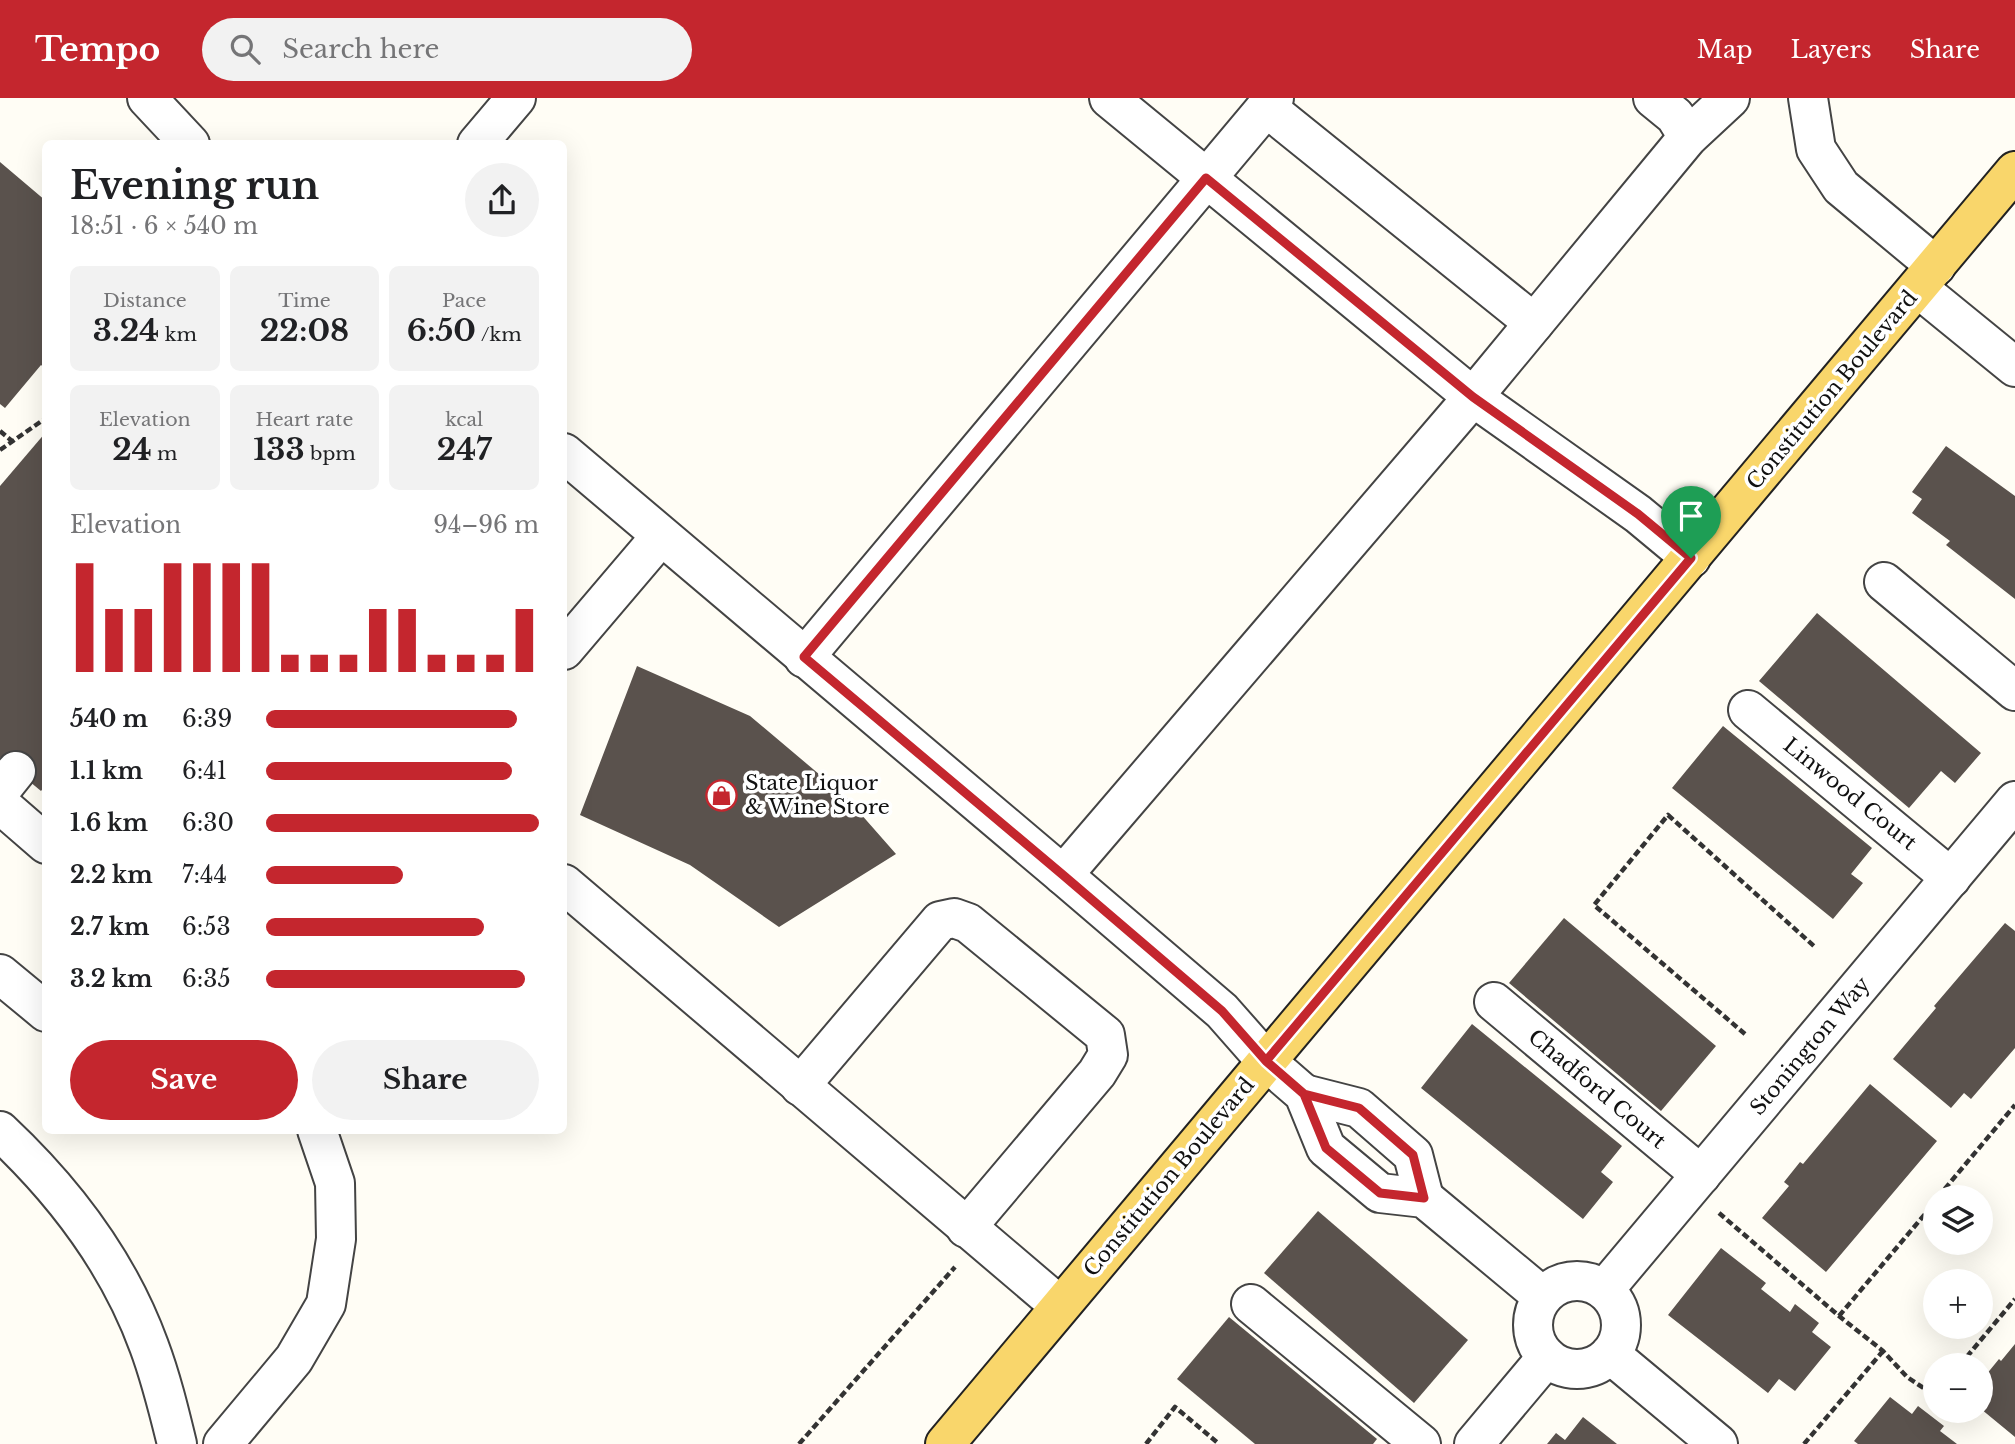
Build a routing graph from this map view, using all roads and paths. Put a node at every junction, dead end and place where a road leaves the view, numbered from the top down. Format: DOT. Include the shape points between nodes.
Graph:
graph roads {
  1 [pos="147,98"];
  2 [pos="516,98"];
  3 [pos="1109,98"];
  4 [pos="1653,98"];
  5 [pos="1730,98"];
  6 [pos="1808,98"];
  7 [pos="1270,102"];
  8 [pos="1688,136"];
  9 [pos="186,140"];
  10 [pos="480,140"];
  11 [pos="2015,171"];
  12 [pos="1206,178"];
  13 [pos="1927,277"];
  14 [pos="1534,323"];
  15 [pos="2015,367"];
  16 [pos="1473,397"];
  17 [pos="42,421"];
  18 [pos="0,431"];
  19 [pos="12,441"];
  20 [pos="0,450"];
  21 [pos="567,456"];
  22 [pos="662,536"];
  23 [pos="1691,558"];
  24 [pos="1884,583"];
  25 [pos="567,647"];
  26 [pos="804,657"];
  27 [pos="2015,691"];
  28 [pos="1748,710"];
  29 [pos="5,789"];
  30 [pos="2015,801"];
  31 [pos="42,839"];
  32 [pos="1063,875"];
  33 [pos="1951,878"];
  34 [pos="567,887"];
  35 [pos="1815,947"];
  36 [pos="0,974"];
  37 [pos="1494,1002"];
  38 [pos="42,1009"];
  39 [pos="1745,1034"];
  40 [pos="1266,1061"];
  41 [pos="800,1086"];
  42 [pos="1304,1094"];
  43 [pos="2015,1105"];
  44 [pos="0,1131"];
  45 [pos="318,1134"];
  46 [pos="1701,1175"];
  47 [pos="1949,1185"];
  48 [pos="1424,1198"];
  49 [pos="1718,1213"];
  50 [pos="1923,1216"];
  51 [pos="962,1245"];
  52 [pos="1604,1290"];
  53 [pos="1542,1296"];
  54 [pos="2015,1299"];
  55 [pos="1251,1304"];
  56 [pos="1060,1306"];
  57 [pos="1839,1316"];
  58 [pos="1883,1351"];
  59 [pos="1970,1353"];
  60 [pos="1610,1354"];
  61 [pos="1547,1357"];
  62 [pos="1923,1388"];
  63 [pos="177,1444"];
  64 [pos="223,1444"];
  65 [pos="799,1444"];
  66 [pos="945,1444"];
  67 [pos="1146,1444"];
  68 [pos="1219,1444"];
  69 [pos="1421,1444"];
  70 [pos="1474,1444"];
  71 [pos="1718,1444"];
  72 [pos="1804,1444"];
  1 -- 9 [label="street"];
  2 -- 10 [label="street"];
  3 -- 12 [label="street"];
  4 -- 8 [label="street" via="1675,116"];
  5 -- 8 [label="street"];
  6 -- 13 [label="street" via="1816,149 1841,187"];
  7 -- 12 [label="street"];
  7 -- 14 [label="street"];
  8 -- 14 [label="street"];
  11 -- 13 [label="main road, Constitution Boulevard"];
  12 -- 16 [label="street"];
  12 -- 26 [label="street"];
  13 -- 15 [label="street"];
  13 -- 23 [label="main road, Constitution Boulevard"];
  14 -- 16 [label="street"];
  16 -- 23 [label="street" via="1638,514"];
  16 -- 32 [label="street"];
  17 -- 19 [label="path"];
  18 -- 19 [label="path"];
  19 -- 20 [label="path"];
  21 -- 22 [label="street"];
  22 -- 25 [label="street"];
  22 -- 26 [label="street"];
  23 -- 40 [label="main road, Constitution Boulevard"];
  24 -- 27 [label="street"];
  26 -- 32 [label="street"];
  28 -- 33 [label="street, Linwood Court"];
  29 -- 31 [label="street"];
  30 -- 33 [label="street, Stonington Way"];
  32 -- 40 [label="street" via="1222,1011"];
  33 -- 46 [label="street, Stonington Way"];
  34 -- 41 [label="street"];
  35 -- 39 [label="path" via="1668,815 1594,905"];
  36 -- 38 [label="street"];
  37 -- 46 [label="street, Chadford Court"];
  40 -- 42 [label="street"];
  40 -- 56 [label="main road, Constitution Boulevard"];
  41 -- 51 [label="street"];
  41 -- 51 [label="street" via="940,921 954,918 968,923 1105,1035 1108,1055 1097,1073"];
  42 -- 48 [label="street" via="1359,1108 1405,1147 1413,1155"];
  42 -- 48 [label="street" via="1326,1148 1380,1193"];
  43 -- 47 [label="path"];
  44 -- 63 [label="street" via="62,1194 118,1278 149,1345"];
  45 -- 64 [label="street" via="335,1184 336,1239 326,1304 294,1359"];
  46 -- 52 [label="street, Stonington Way"];
  48 -- 53 [label="street"];
  49 -- 57 [label="path"];
  50 -- 57 [label="path"];
  51 -- 56 [label="street"];
  51 -- 65 [label="path"];
  52 -- 53 [label="street" via="1577,1281 1558,1285"];
  52 -- 60 [label="street" via="1621,1321"];
  53 -- 61 [label="street" via="1532,1328"];
  54 -- 59 [label="path"];
  55 -- 69 [label="street"];
  56 -- 66 [label="main road, Constitution Boulevard"];
  57 -- 58 [label="path"];
  58 -- 62 [label="path"];
  58 -- 72 [label="path"];
  60 -- 61 [label="street" via="1584,1369 1564,1367"];
  60 -- 71 [label="street"];
  61 -- 70 [label="street"];
  67 -- 68 [label="path" via="1175,1408"];
}
